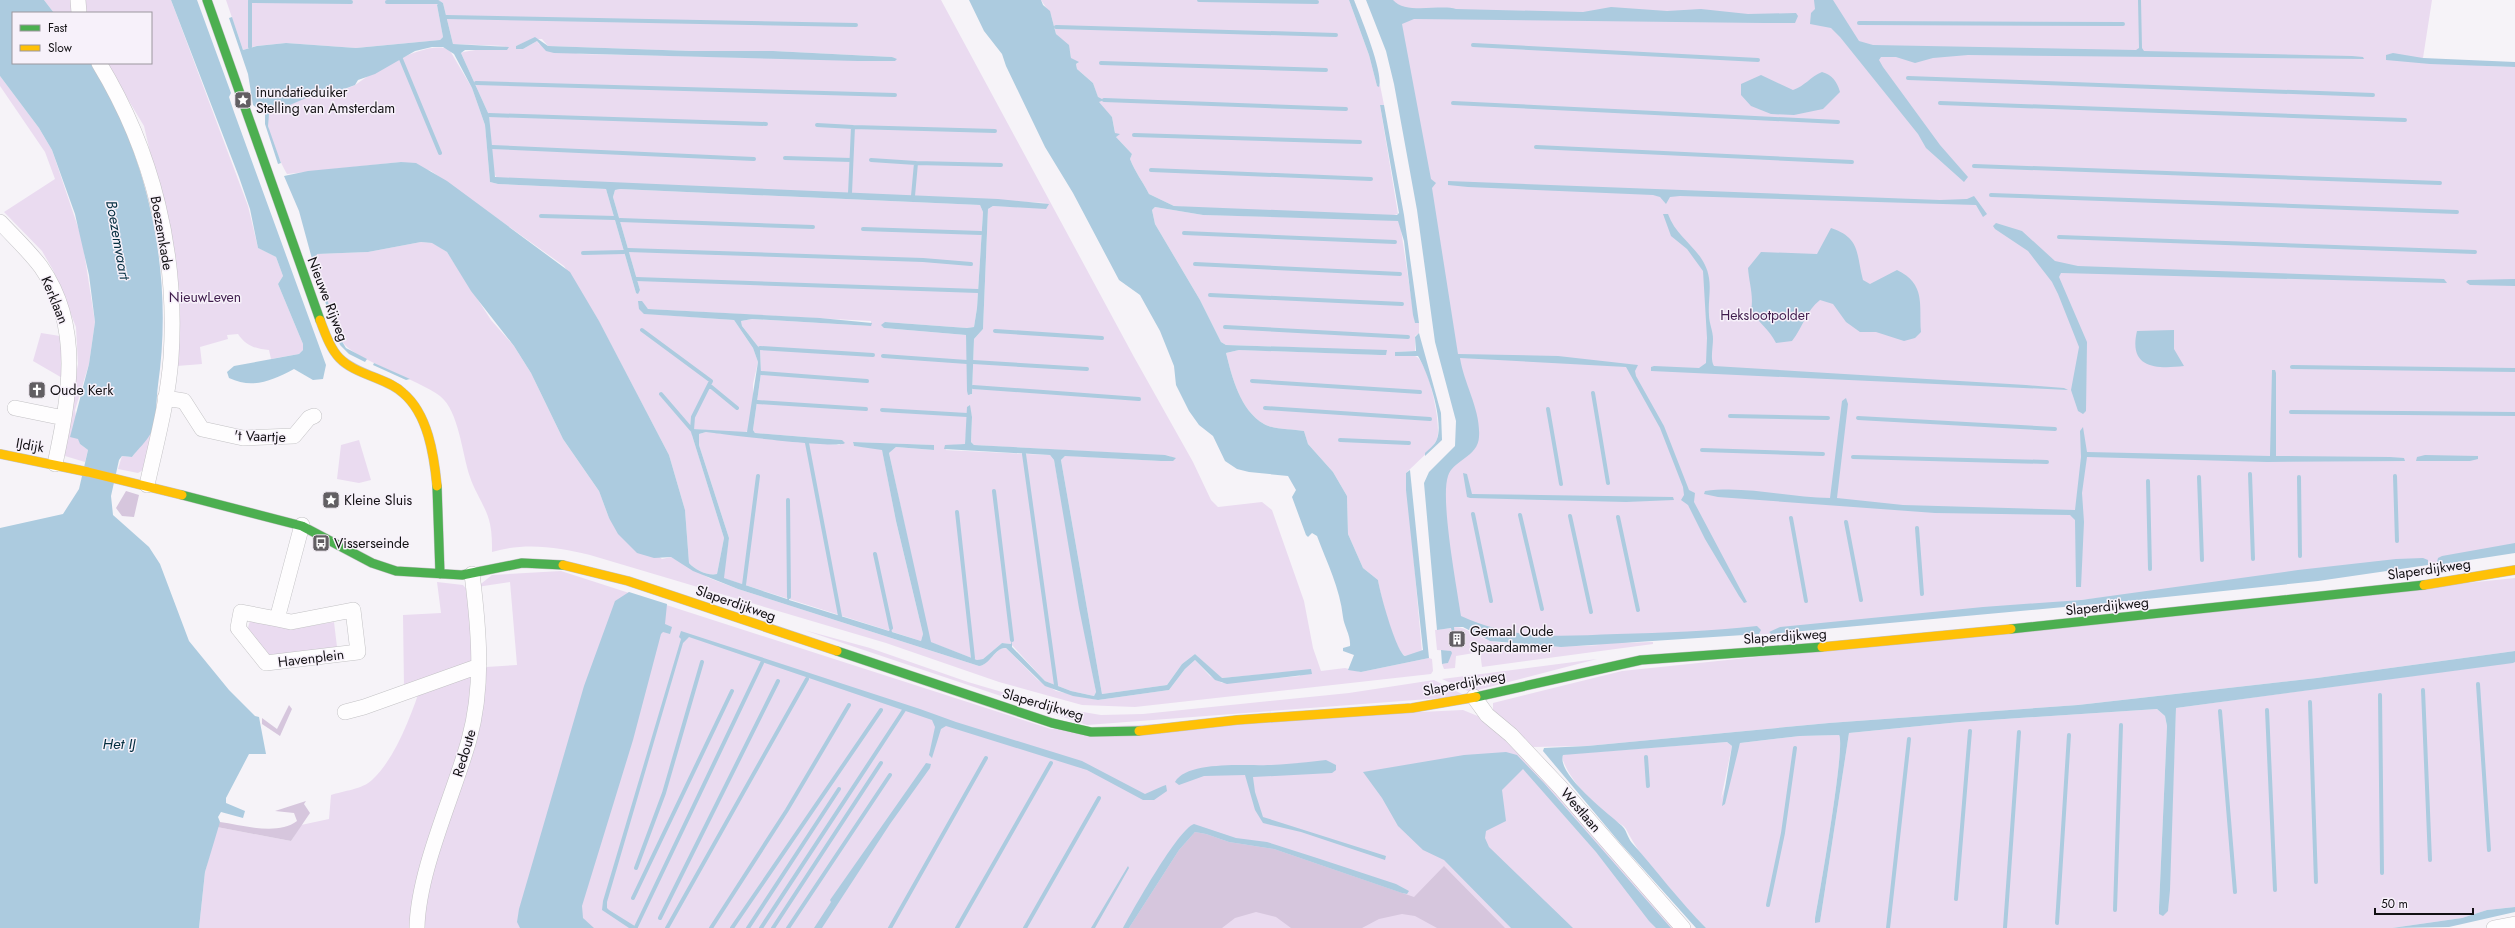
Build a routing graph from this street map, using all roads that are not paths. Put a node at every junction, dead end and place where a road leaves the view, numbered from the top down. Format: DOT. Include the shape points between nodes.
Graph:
graph roads {
  1 [pos="78,0"];
  2 [pos="207,0"];
  3 [pos="79,12"];
  4 [pos="100,64"];
  5 [pos="0,222"];
  6 [pos="165,398"];
  7 [pos="15,408"];
  8 [pos="314,416"];
  9 [pos="64,418"];
  10 [pos="0,454"];
  11 [pos="54,464"];
  12 [pos="147,486"];
  13 [pos="302,525"];
  14 [pos="2515,570"];
  15 [pos="440,574"];
  16 [pos="472,574"];
  17 [pos="277,619"];
  18 [pos="479,666"];
  19 [pos="1474,697"];
  20 [pos="345,712"];
  21 [pos="2515,924"];
  22 [pos="417,928"];
  23 [pos="1684,928"];
  24 [pos="2494,928"];
  1 -- 3 [label="street"];
  2 -- 15 [label="street, Nieuwe Rijweg" via="330,348 343,362 405,394 421,415 436,480"];
  4 -- 6 [label="street, Boezemkade" via="133,124 159,206 170,278 171,358"];
  5 -- 9 [label="street, Kerklaan" via="42,268 65,319 69,344 69,389"];
  6 -- 8 [label="street, 't Vaartje" via="184,401 202,430 243,438 294,436 308,418"];
  6 -- 12 [label="street, Boezemkade"];
  7 -- 9 [label="street"];
  9 -- 11 [label="street, Kerklaan"];
  10 -- 11 [label="street, IJdijk"];
  11 -- 12 [label="street, IJdijk"];
  12 -- 13 [label="street"];
  13 -- 15 [label="street" via="324,534 388,569"];
  13 -- 17 [label="street"];
  14 -- 19 [label="street, Slaperdijkweg" via="2454,581 2080,623 1840,646 1641,660"];
  15 -- 16 [label="street, Slaperdijkweg"];
  16 -- 18 [label="street, Redoute"];
  16 -- 19 [label="street, Slaperdijkweg" via="530,562 581,568 634,583 1052,723 1091,732 1133,732 1237,720 1412,708"];
  17 -- 17 [label="street, Havenplein" via="241,612 238,628 266,663 358,652 353,610 291,622"];
  18 -- 20 [label="street" via="364,708"];
  18 -- 22 [label="street, Redoute" via="478,697 470,734 429,866 419,906"];
  19 -- 23 [label="street, Westlaan" via="1487,715 1511,735 1560,787"];
  21 -- 24 [label="street"];
}
